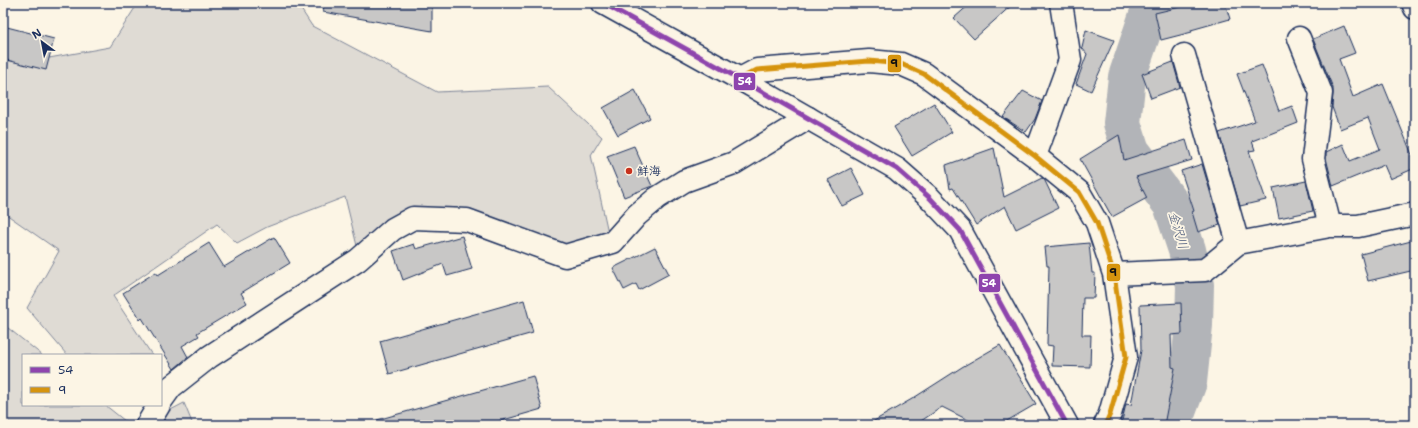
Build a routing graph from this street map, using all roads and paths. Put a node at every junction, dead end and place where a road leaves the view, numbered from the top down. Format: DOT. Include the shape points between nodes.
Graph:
graph roads {
  1 [pos="1061,3"];
  2 [pos="1413,3"];
  3 [pos="612,5"];
  4 [pos="1415,8"];
  5 [pos="1299,38"];
  6 [pos="1184,55"];
  7 [pos="740,79"];
  8 [pos="808,118"];
  9 [pos="1036,156"];
  10 [pos="1415,214"];
  11 [pos="1330,226"];
  12 [pos="1238,243"];
  13 [pos="1114,274"];
  14 [pos="162,400"];
  15 [pos="157,406"];
  16 [pos="147,425"];
  17 [pos="1067,425"];
  18 [pos="1105,425"];
  1 -- 9 [label="main road" via="1070,60"];
  2 -- 4 [label="main road"];
  3 -- 7 [label="main road"];
  5 -- 11 [label="main road" via="1321,93 1314,159"];
  6 -- 12 [label="main road"];
  7 -- 8 [label="main road"];
  7 -- 9 [label="main road" via="756,70 869,61 901,64 924,74"];
  8 -- 14 [label="main road" via="734,163 684,181 657,198 637,215 613,242 565,256 468,220 413,218 393,229 358,260 209,357 171,387"];
  8 -- 17 [label="main road" via="897,169 930,198 960,230"];
  9 -- 13 [label="main road" via="1079,192 1097,223"];
  10 -- 11 [label="main road" via="1358,226"];
  11 -- 12 [label="main road"];
  12 -- 13 [label="main road" via="1205,270"];
  13 -- 18 [label="main road" via="1126,357"];
  15 -- 16 [label="main road"];
}
